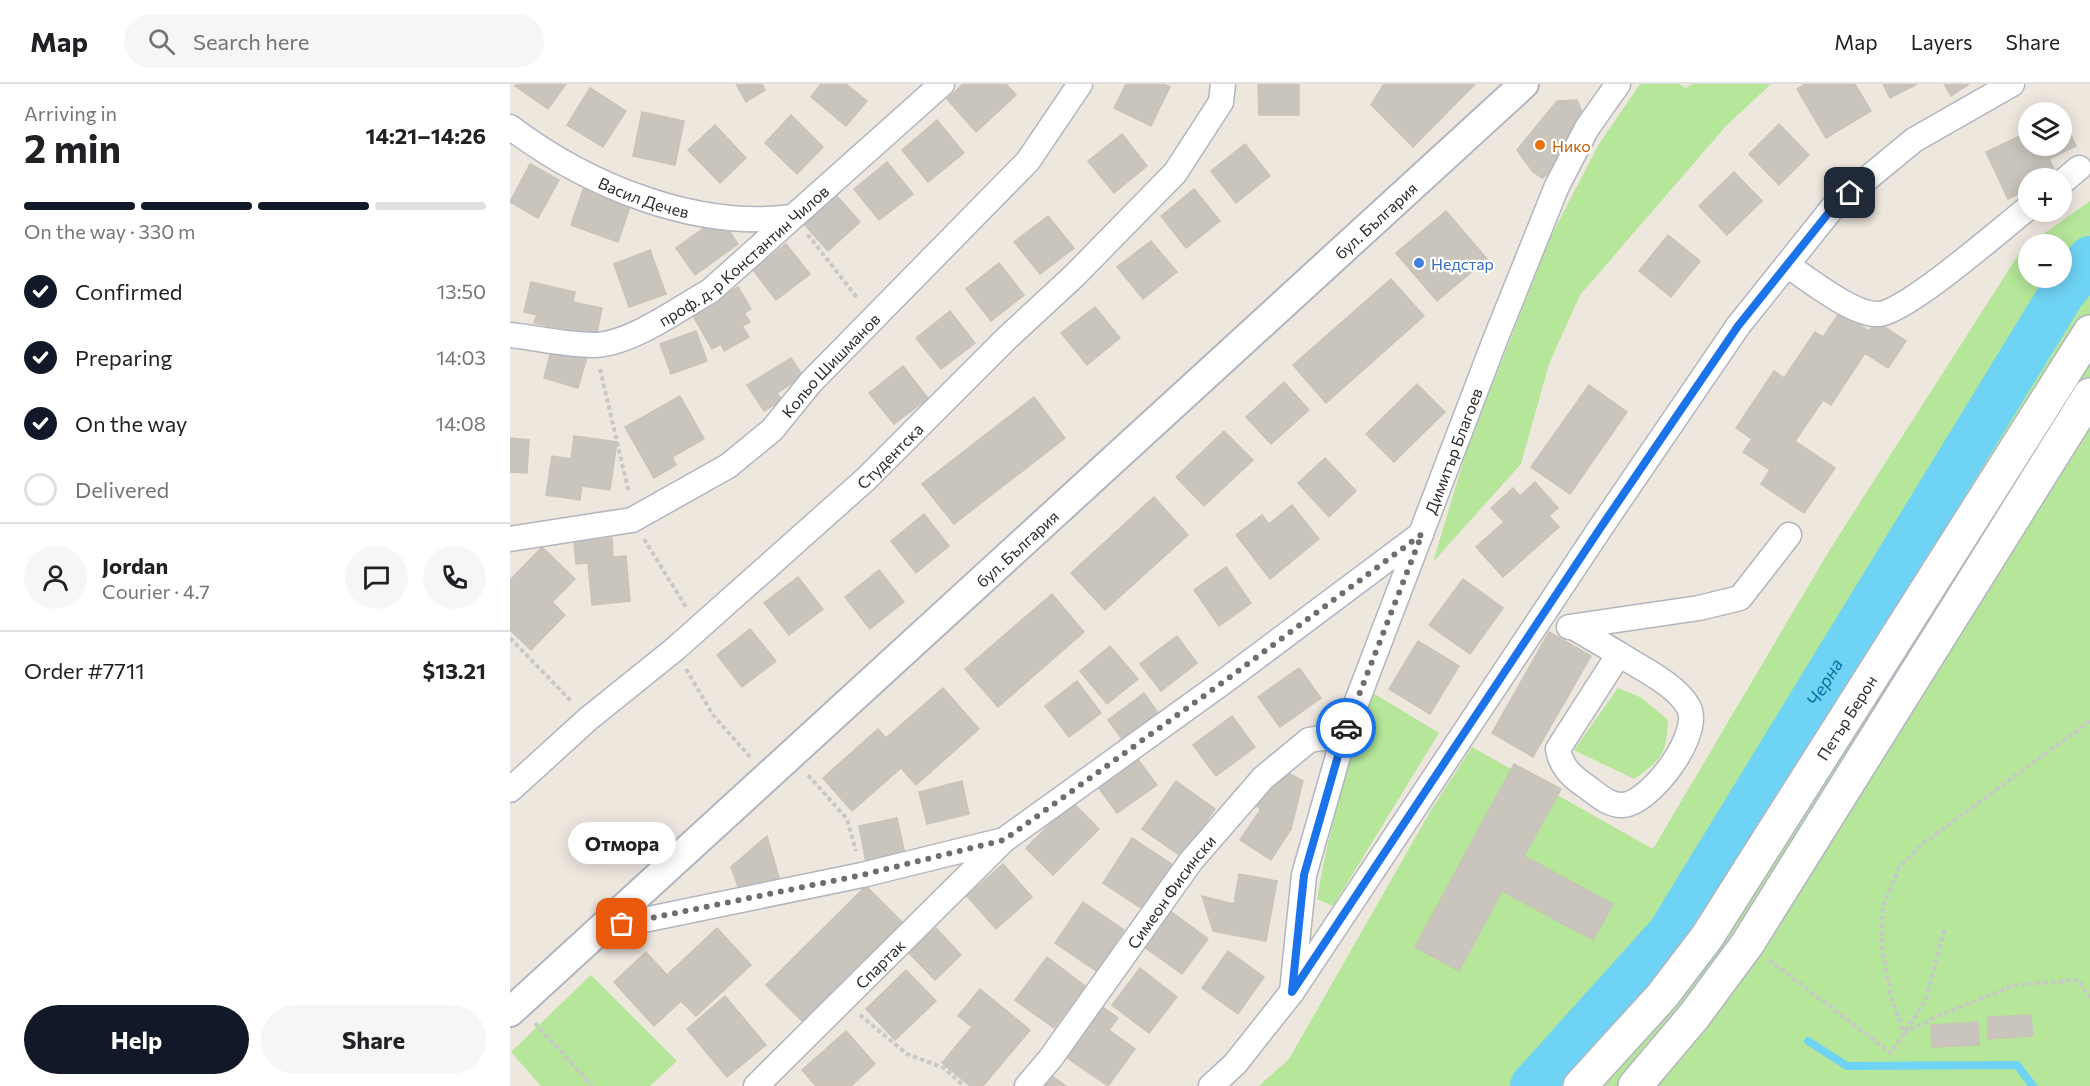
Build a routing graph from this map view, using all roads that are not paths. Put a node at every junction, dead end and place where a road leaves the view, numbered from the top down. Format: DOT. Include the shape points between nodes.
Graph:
graph roads {
  1 [pos="942,84"];
  2 [pos="1080,84"];
  3 [pos="1224,84"];
  4 [pos="1524,84"];
  5 [pos="1618,84"];
  6 [pos="2012,84"];
  7 [pos="510,127"];
  8 [pos="2018,216"];
  9 [pos="792,217"];
  10 [pos="1787,265"];
  11 [pos="2090,332"];
  12 [pos="510,335"];
  13 [pos="2090,395"];
  14 [pos="1422,534"];
  15 [pos="1789,536"];
  16 [pos="510,538"];
  17 [pos="1540,620"];
  18 [pos="1573,627"];
  19 [pos="1618,654"];
  20 [pos="1344,735"];
  21 [pos="510,790"];
  22 [pos="1004,840"];
  23 [pos="600,929"];
  24 [pos="1292,992"];
  25 [pos="510,1012"];
  26 [pos="756,1086"];
  27 [pos="1028,1086"];
  28 [pos="1211,1086"];
  29 [pos="1580,1086"];
  30 [pos="1635,1086"];
  1 -- 9 [label="street, проф. д-р Константин Чилов"];
  2 -- 16 [label="street, Кольо Шишманов" via="1028,161 811,382 772,429 728,466 632,520"];
  3 -- 21 [label="street, Студентска" via="1221,102 1175,173 1074,276 866,479 675,650 588,719"];
  4 -- 23 [label="street, бул. България"];
  5 -- 14 [label="street, Димитър Благоев" via="1587,128 1557,186"];
  6 -- 10 [label="street" via="1914,140 1834,206"];
  7 -- 9 [label="street, Васил Дечев" via="577,170 673,208 742,220"];
  8 -- 10 [label="street" via="1909,301 1878,314 1839,302"];
  9 -- 12 [label="street, проф. д-р Константин Чилов" via="710,291 628,337 594,345"];
  10 -- 17 [label="street" via="1738,326"];
  11 -- 29 [label="main road, Петър Берон" via="1707,937 1662,996"];
  13 -- 30 [label="main road" via="1748,943"];
  14 -- 20 [label="street, Димитър Благоев"];
  14 -- 22 [label="street"];
  15 -- 18 [label="street" via="1740,598"];
  17 -- 18 [label="street"];
  17 -- 24 [label="street"];
  18 -- 19 [label="street"];
  19 -- 19 [label="street" via="1558,749 1560,761 1574,779 1610,803 1625,805 1651,789 1672,765 1692,724 1689,706 1671,688"];
  20 -- 24 [label="street, Димитър Благоев" via="1304,875"];
  20 -- 27 [label="street, Симеон Фисински" via="1309,740 1263,778 1191,861"];
  22 -- 23 [label="street" via="862,875"];
  22 -- 26 [label="street, Спартак"];
  23 -- 25 [label="street, бул. България"];
  24 -- 28 [label="street" via="1235,1064"];
}
